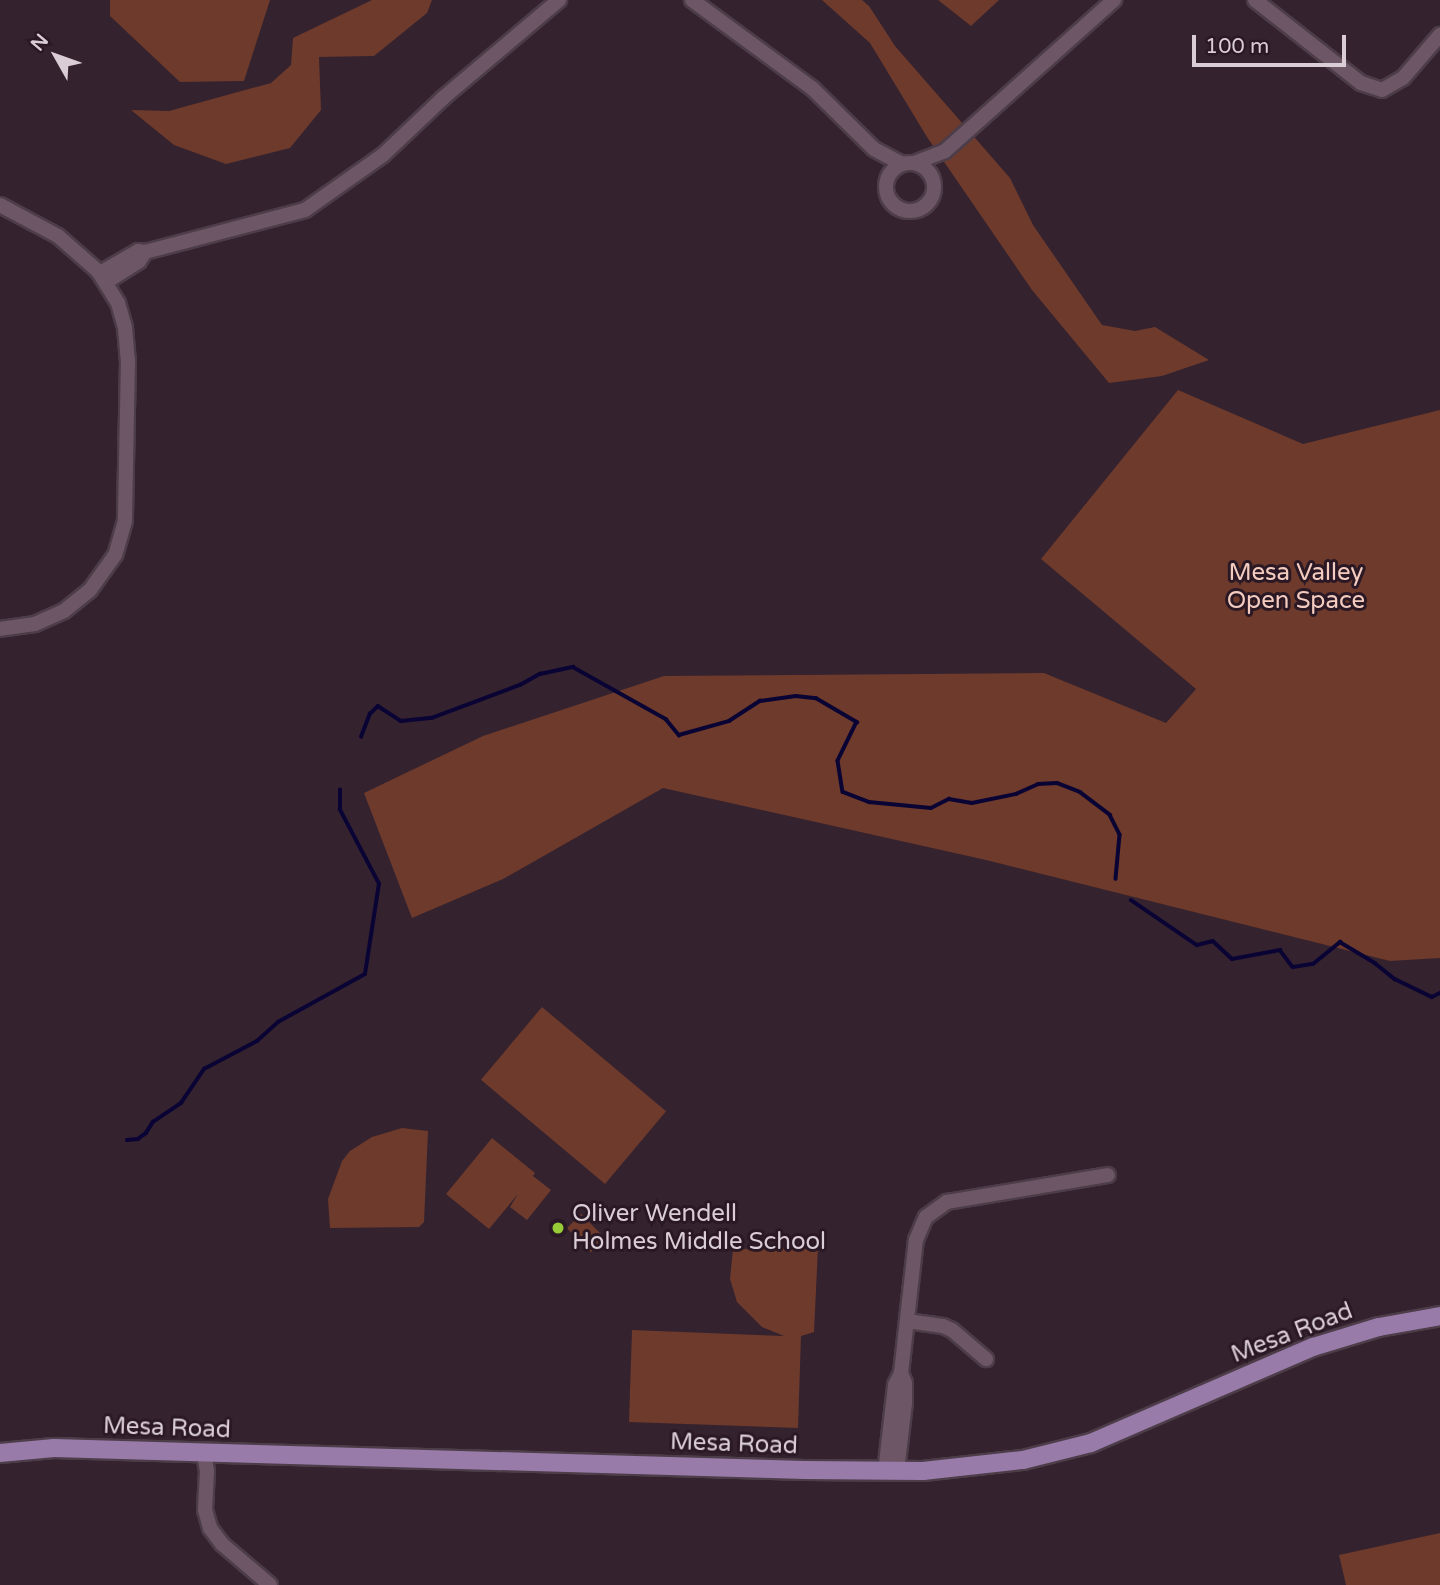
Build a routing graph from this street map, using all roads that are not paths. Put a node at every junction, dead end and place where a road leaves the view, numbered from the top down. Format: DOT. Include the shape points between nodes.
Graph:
graph roads {
  1 [pos="559,0"];
  2 [pos="692,0"];
  3 [pos="1114,0"];
  4 [pos="1255,0"];
  5 [pos="1440,35"];
  6 [pos="874,149"];
  7 [pos="945,151"];
  8 [pos="908,163"];
  9 [pos="888,177"];
  10 [pos="933,181"];
  11 [pos="0,205"];
  12 [pos="103,278"];
  13 [pos="0,629"];
  14 [pos="1108,1174"];
  15 [pos="1440,1316"];
  16 [pos="907,1321"];
  17 [pos="986,1359"];
  18 [pos="0,1453"];
  19 [pos="204,1454"];
  20 [pos="891,1471"];
  21 [pos="270,1585"];
  1 -- 12 [label="street" via="383,155 304,209 138,251"];
  2 -- 6 [label="street" via="793,72"];
  3 -- 7 [label="street"];
  4 -- 5 [label="street" via="1362,83 1382,90 1403,78"];
  6 -- 8 [label="street"];
  6 -- 9 [label="street"];
  7 -- 8 [label="street"];
  7 -- 10 [label="street"];
  8 -- 9 [label="street"];
  8 -- 10 [label="street" via="928,171"];
  9 -- 10 [label="street" via="890,200 906,210 919,209 928,202"];
  11 -- 12 [label="street" via="58,236"];
  12 -- 13 [label="street" via="118,303 127,341 126,497 121,539 100,579 78,601 35,624"];
  14 -- 16 [label="street" via="947,1202 932,1211 916,1240"];
  15 -- 20 [label="main road, Mesa Road" via="1314,1346 1135,1426 1052,1454 996,1464"];
  16 -- 17 [label="street" via="952,1330"];
  16 -- 20 [label="street" via="901,1373 895,1385"];
  18 -- 19 [label="main road, Mesa Road" via="54,1448"];
  19 -- 20 [label="main road, Mesa Road"];
  19 -- 21 [label="street" via="205,1510 210,1528"];
}
